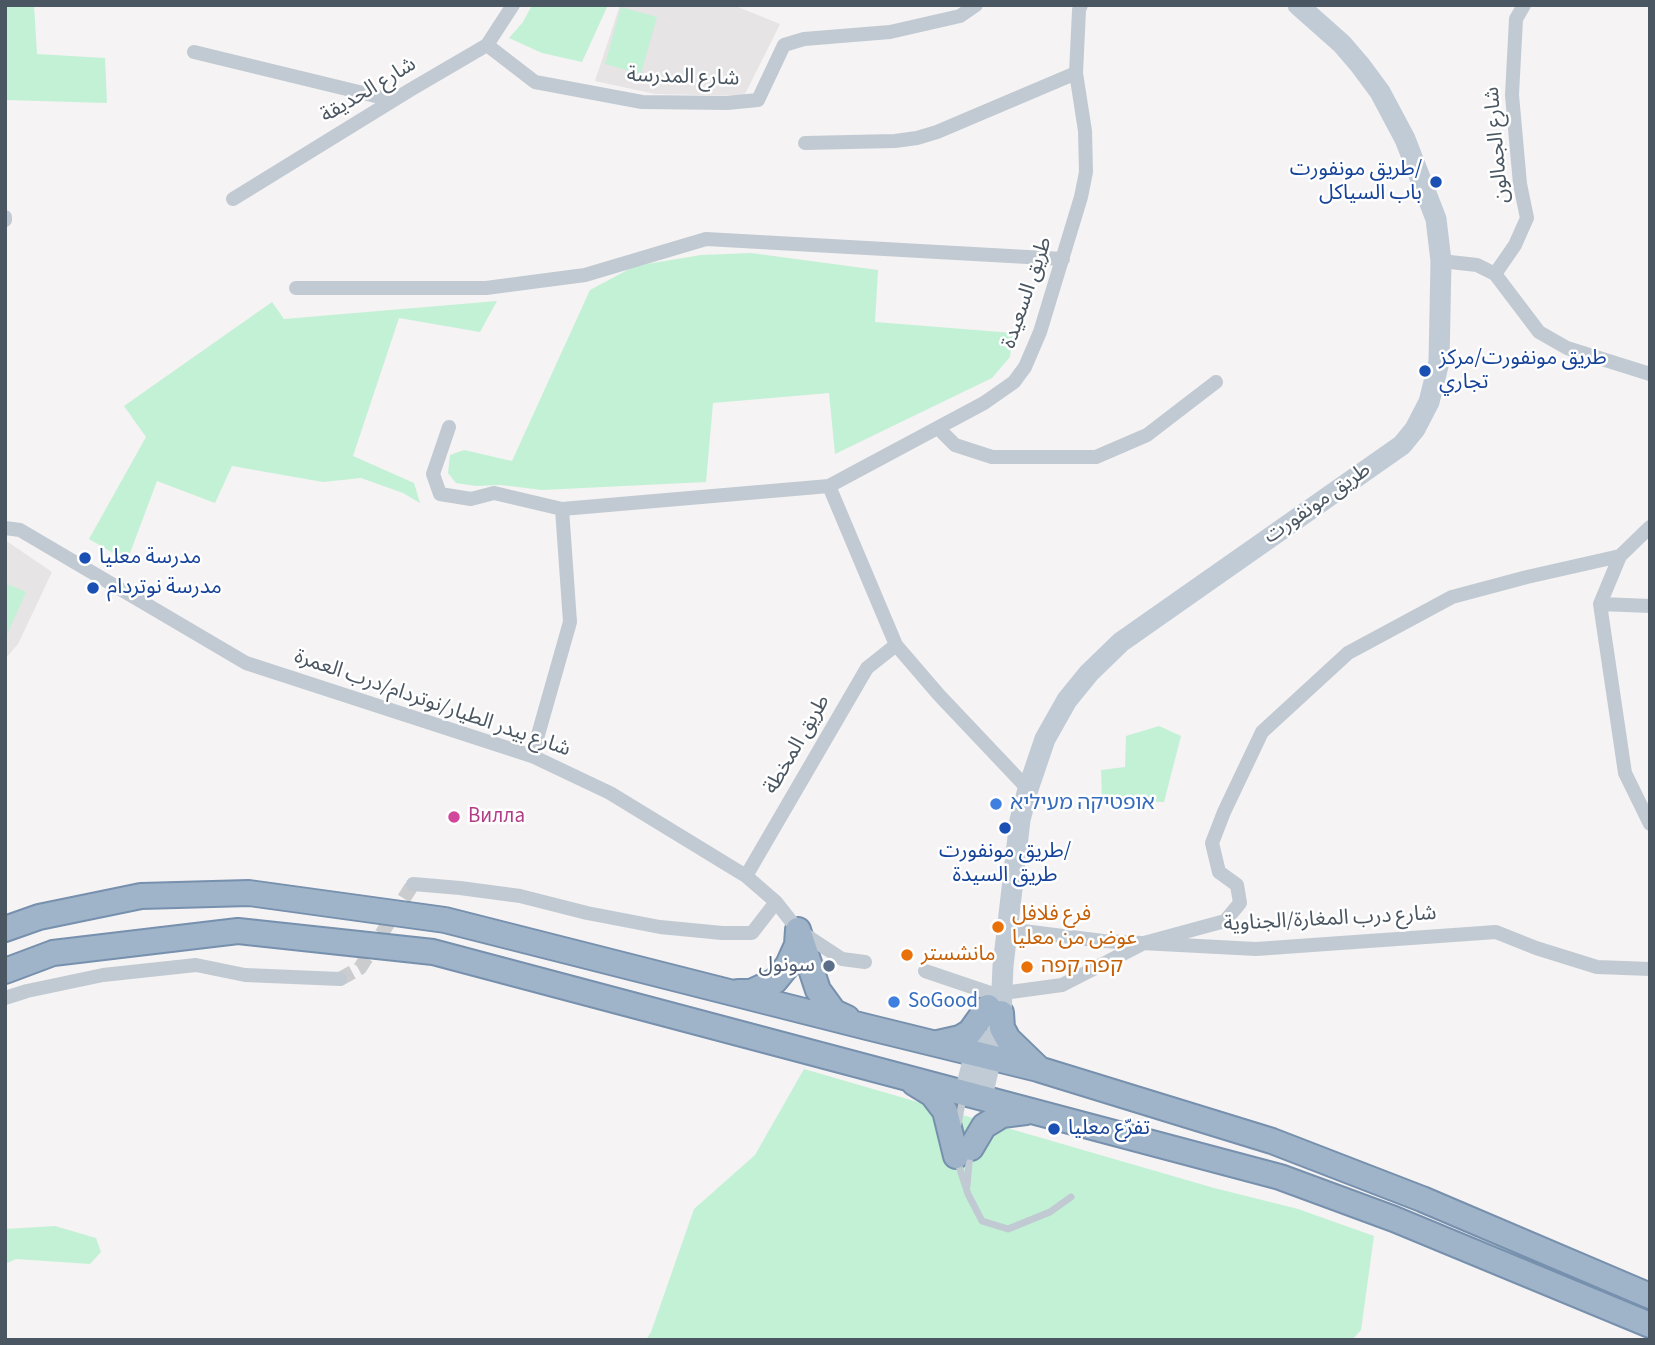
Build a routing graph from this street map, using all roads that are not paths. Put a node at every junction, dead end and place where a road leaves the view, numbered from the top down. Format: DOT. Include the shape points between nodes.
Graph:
graph roads {
  1 [pos="513,5"];
  2 [pos="976,5"];
  3 [pos="1298,5"];
  4 [pos="1524,5"];
  5 [pos="1076,7"];
  6 [pos="487,45"];
  7 [pos="194,52"];
  8 [pos="1076,73"];
  9 [pos="392,100"];
  10 [pos="805,144"];
  11 [pos="233,200"];
  12 [pos="1063,259"];
  13 [pos="1441,261"];
  14 [pos="1495,274"];
  15 [pos="296,288"];
  16 [pos="1650,374"];
  17 [pos="1216,382"];
  18 [pos="449,427"];
  19 [pos="938,428"];
  20 [pos="829,486"];
  21 [pos="562,509"];
  22 [pos="1650,527"];
  23 [pos="5,528"];
  24 [pos="1620,556"];
  25 [pos="1600,604"];
  26 [pos="1650,606"];
  27 [pos="896,645"];
  28 [pos="532,756"];
  29 [pos="1028,789"];
  30 [pos="1650,824"];
  31 [pos="746,876"];
  32 [pos="413,884"];
  33 [pos="776,902"];
  34 [pos="5,929"];
  35 [pos="1007,929"];
  36 [pos="798,930"];
  37 [pos="1144,943"];
  38 [pos="864,961"];
  39 [pos="1650,969"];
  40 [pos="5,971"];
  41 [pos="925,971"];
  42 [pos="340,979"];
  43 [pos="726,991"];
  44 [pos="5,998"];
  45 [pos="996,1002"];
  46 [pos="867,1027"];
  47 [pos="937,1043"];
  48 [pos="982,1055"];
  49 [pos="1038,1069"];
  50 [pos="902,1075"];
  51 [pos="975,1104"];
  52 [pos="1037,1113"];
  53 [pos="963,1152"];
  54 [pos="967,1190"];
  55 [pos="1071,1197"];
  56 [pos="1650,1296"];
  57 [pos="1650,1325"];
  1 -- 6 [label="street, شارع الحديقة"];
  2 -- 6 [label="street, شارع المدرسة" via="960,16 890,32 804,39 784,45 758,100 727,103 642,102 535,82"];
  3 -- 13 [label="main road, طريق مونفورت" via="1342,44 1380,92 1405,139 1436,219"];
  4 -- 14 [label="street, شارع الجمالون" via="1516,19 1512,95 1527,218"];
  5 -- 8 [label="street, طريق السعيدة"];
  6 -- 9 [label="street, شارع الحديقة"];
  7 -- 9 [label="street"];
  8 -- 10 [label="street" via="917,138"];
  8 -- 12 [label="street, طريق السعيدة" via="1086,172"];
  9 -- 11 [label="street, شارع الحديقة"];
  12 -- 15 [label="street" via="706,239 586,275 486,288"];
  12 -- 19 [label="street, طريق السعيدة" via="1040,332 1014,382"];
  13 -- 14 [label="street" via="1477,265"];
  13 -- 29 [label="main road, طريق مونفورت" via="1438,362 1429,402 1415,429 1402,445 1121,642 1067,700 1045,739"];
  14 -- 16 [label="street" via="1539,332 1567,348"];
  17 -- 19 [label="street" via="1147,435 1096,457 992,457 956,445"];
  18 -- 21 [label="street, طريق السعيدة" via="433,474 440,494 471,499 494,494"];
  19 -- 20 [label="street, طريق السعيدة"];
  20 -- 21 [label="street, طريق السعيدة"];
  20 -- 27 [label="street"];
  21 -- 28 [label="street" via="570,622"];
  22 -- 24 [label="street"];
  23 -- 28 [label="street, شارع بيدر الطيار/نوتردام/درب العمرة" via="20,530 246,663"];
  24 -- 25 [label="street"];
  24 -- 37 [label="street" via="1451,597 1348,653 1262,732 1224,811 1212,843 1219,872 1237,885 1240,903 1225,921"];
  25 -- 26 [label="street"];
  25 -- 30 [label="street" via="1625,773"];
  27 -- 29 [label="street"];
  27 -- 31 [label="street, طريق المخطة" via="867,668"];
  28 -- 31 [label="street, شارع بيدر الطيار/نوتردام/درب العمرة" via="610,793"];
  29 -- 35 [label="main road, طريق مونفورت"];
  31 -- 33 [label="street, شارع بيدر الطيار/نوتردام/درب العمرة"];
  32 -- 33 [label="street" via="520,895 660,927 722,933 752,933"];
  33 -- 36 [label="street, شارع بيدر الطيار/نوتردام/درب العمرة"];
  34 -- 43 [label="highway" via="39,917 141,896 249,893 446,920"];
  35 -- 37 [label="street, شارع درب المغارة/الجناوية"];
  35 -- 45 [label="main road, طريق مونفورت"];
  36 -- 38 [label="street, شارع بيدر الطيار/نوتردام/درب العمرة" via="842,959"];
  36 -- 43 [label="highway" via="788,965 775,981 751,992"];
  36 -- 46 [label="highway" via="818,990 834,1012"];
  37 -- 39 [label="street, شارع درب المغارة/الجناوية" via="1256,949 1496,932 1597,967"];
  37 -- 45 [label="street" via="1062,985"];
  40 -- 50 [label="highway" via="53,953 238,931 433,952"];
  41 -- 45 [label="street"];
  42 -- 44 [label="street" via="245,975 196,965 103,975"];
  43 -- 46 [label="highway"];
  45 -- 47 [label="highway" via="971,1032"];
  45 -- 48 [label="main road, طريق مونفورت"];
  45 -- 49 [label="highway" via="1008,1040"];
  46 -- 47 [label="highway"];
  47 -- 48 [label="highway"];
  48 -- 49 [label="highway"];
  48 -- 51 [label="main road, طريق مونفورت"];
  49 -- 56 [label="highway" via="1272,1141"];
  50 -- 51 [label="highway"];
  50 -- 53 [label="highway" via="932,1094"];
  51 -- 52 [label="highway"];
  51 -- 53 [label="lane"];
  51 -- 53 [label="lane" via="956,1137"];
  52 -- 53 [label="highway" via="1002,1115 984,1126"];
  52 -- 57 [label="highway" via="1280,1177"];
  53 -- 54 [label="lane"];
  53 -- 54 [label="lane"];
  54 -- 55 [label="lane" via="982,1220 1009,1229 1050,1212"];
}
